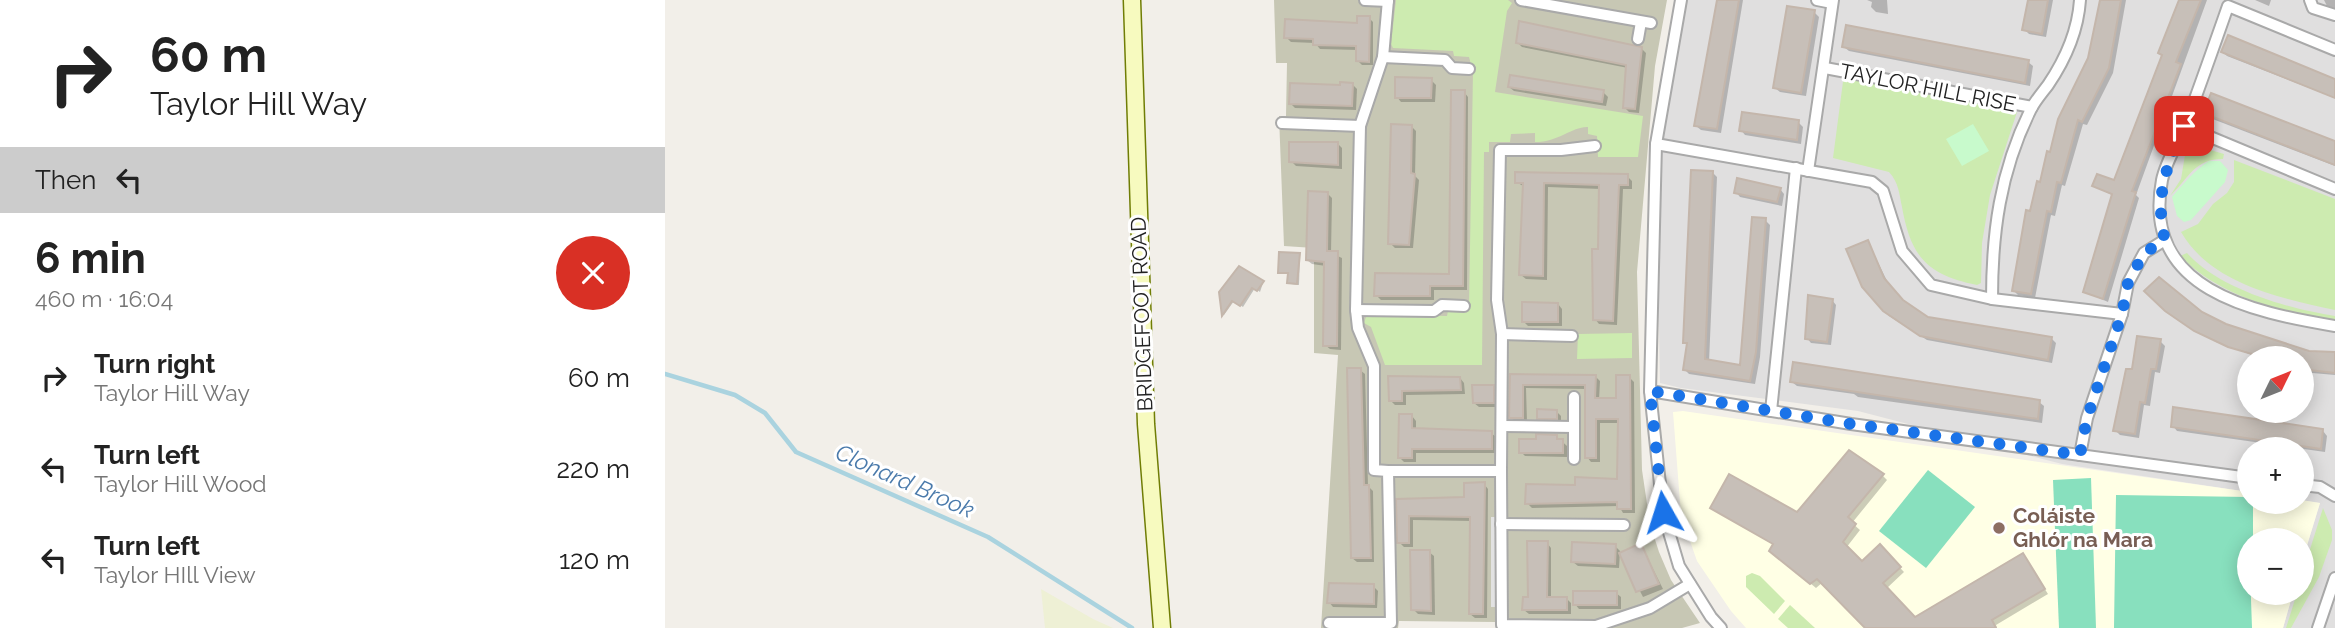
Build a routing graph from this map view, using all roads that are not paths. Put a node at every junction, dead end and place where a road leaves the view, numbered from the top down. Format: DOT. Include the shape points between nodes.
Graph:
graph roads {
  1 [pos="1132,0"];
  2 [pos="1365,0"];
  3 [pos="1521,0"];
  4 [pos="1681,0"];
  5 [pos="1818,0"];
  6 [pos="2080,0"];
  7 [pos="2309,0"];
  8 [pos="1388,1"];
  9 [pos="1833,1"];
  10 [pos="2335,15"];
  11 [pos="1638,38"];
  12 [pos="2335,50"];
  13 [pos="1384,57"];
  14 [pos="1825,68"];
  15 [pos="1469,69"];
  16 [pos="2032,107"];
  17 [pos="1282,123"];
  18 [pos="1360,126"];
  19 [pos="2184,126"];
  20 [pos="1656,144"];
  21 [pos="1576,146"];
  22 [pos="1595,146"];
  23 [pos="1576,159"];
  24 [pos="1796,168"];
  25 [pos="1808,170"];
  26 [pos="2335,189"];
  27 [pos="2165,240"];
  28 [pos="1992,299"];
  29 [pos="1464,306"];
  30 [pos="1356,310"];
  31 [pos="2122,314"];
  32 [pos="2335,326"];
  33 [pos="1502,334"];
  34 [pos="1572,336"];
  35 [pos="1650,391"];
  36 [pos="1574,397"];
  37 [pos="1771,411"];
  38 [pos="1502,426"];
  39 [pos="1574,427"];
  40 [pos="2080,455"];
  41 [pos="1574,459"];
  42 [pos="1388,471"];
  43 [pos="1501,471"];
  44 [pos="2237,476"];
  45 [pos="2314,486"];
  46 [pos="2335,496"];
  47 [pos="1501,524"];
  48 [pos="1624,525"];
  49 [pos="2335,578"];
  50 [pos="1690,584"];
  51 [pos="1329,623"];
  52 [pos="1162,628"];
  53 [pos="1721,628"];
  54 [pos="2318,628"];
  1 -- 52 [label="street, BRIDGEFOOT ROAD" via="1146,424"];
  2 -- 8 [label="street"];
  3 -- 11 [label="street" via="1646,22"];
  4 -- 20 [label="street"];
  5 -- 9 [label="street"];
  6 -- 16 [label="street" via="2067,50"];
  7 -- 10 [label="street" via="2313,8"];
  8 -- 13 [label="street"];
  9 -- 14 [label="street"];
  12 -- 19 [label="street" via="2228,6"];
  13 -- 15 [label="street" via="1445,60 1452,68"];
  13 -- 18 [label="street"];
  14 -- 16 [label="street, TAYLOR HILL RISE"];
  14 -- 25 [label="street"];
  16 -- 28 [label="street" via="2003,182 1994,227"];
  17 -- 18 [label="street"];
  18 -- 30 [label="street"];
  19 -- 26 [label="street"];
  19 -- 27 [label="street" via="2162,178 2159,217"];
  20 -- 24 [label="street"];
  20 -- 35 [label="street"];
  21 -- 22 [label="street"];
  21 -- 23 [label="street"];
  21 -- 33 [label="street" via="1500,149 1497,300"];
  24 -- 25 [label="street"];
  24 -- 37 [label="street"];
  25 -- 28 [label="street" via="1872,182 1883,191 1902,251 1931,285"];
  27 -- 31 [label="street" via="2144,253 2128,283"];
  27 -- 32 [label="street" via="2179,267 2218,294 2275,316"];
  28 -- 31 [label="street"];
  29 -- 30 [label="street" via="1442,305 1434,311"];
  30 -- 42 [label="street" via="1358,328 1374,366 1374,470"];
  31 -- 40 [label="street" via="2087,418"];
  33 -- 34 [label="street"];
  33 -- 38 [label="street"];
  35 -- 37 [label="street"];
  35 -- 50 [label="street" via="1663,512 1679,566"];
  36 -- 39 [label="street"];
  37 -- 40 [label="street"];
  38 -- 39 [label="street"];
  38 -- 43 [label="street"];
  39 -- 41 [label="street"];
  40 -- 44 [label="street"];
  42 -- 43 [label="street"];
  42 -- 51 [label="street" via="1391,623"];
  43 -- 47 [label="street"];
  45 -- 46 [label="street"];
  47 -- 48 [label="street"];
  47 -- 50 [label="street" via="1502,625 1596,626 1650,608"];
  49 -- 54 [label="street"];
  50 -- 53 [label="street"];
}
